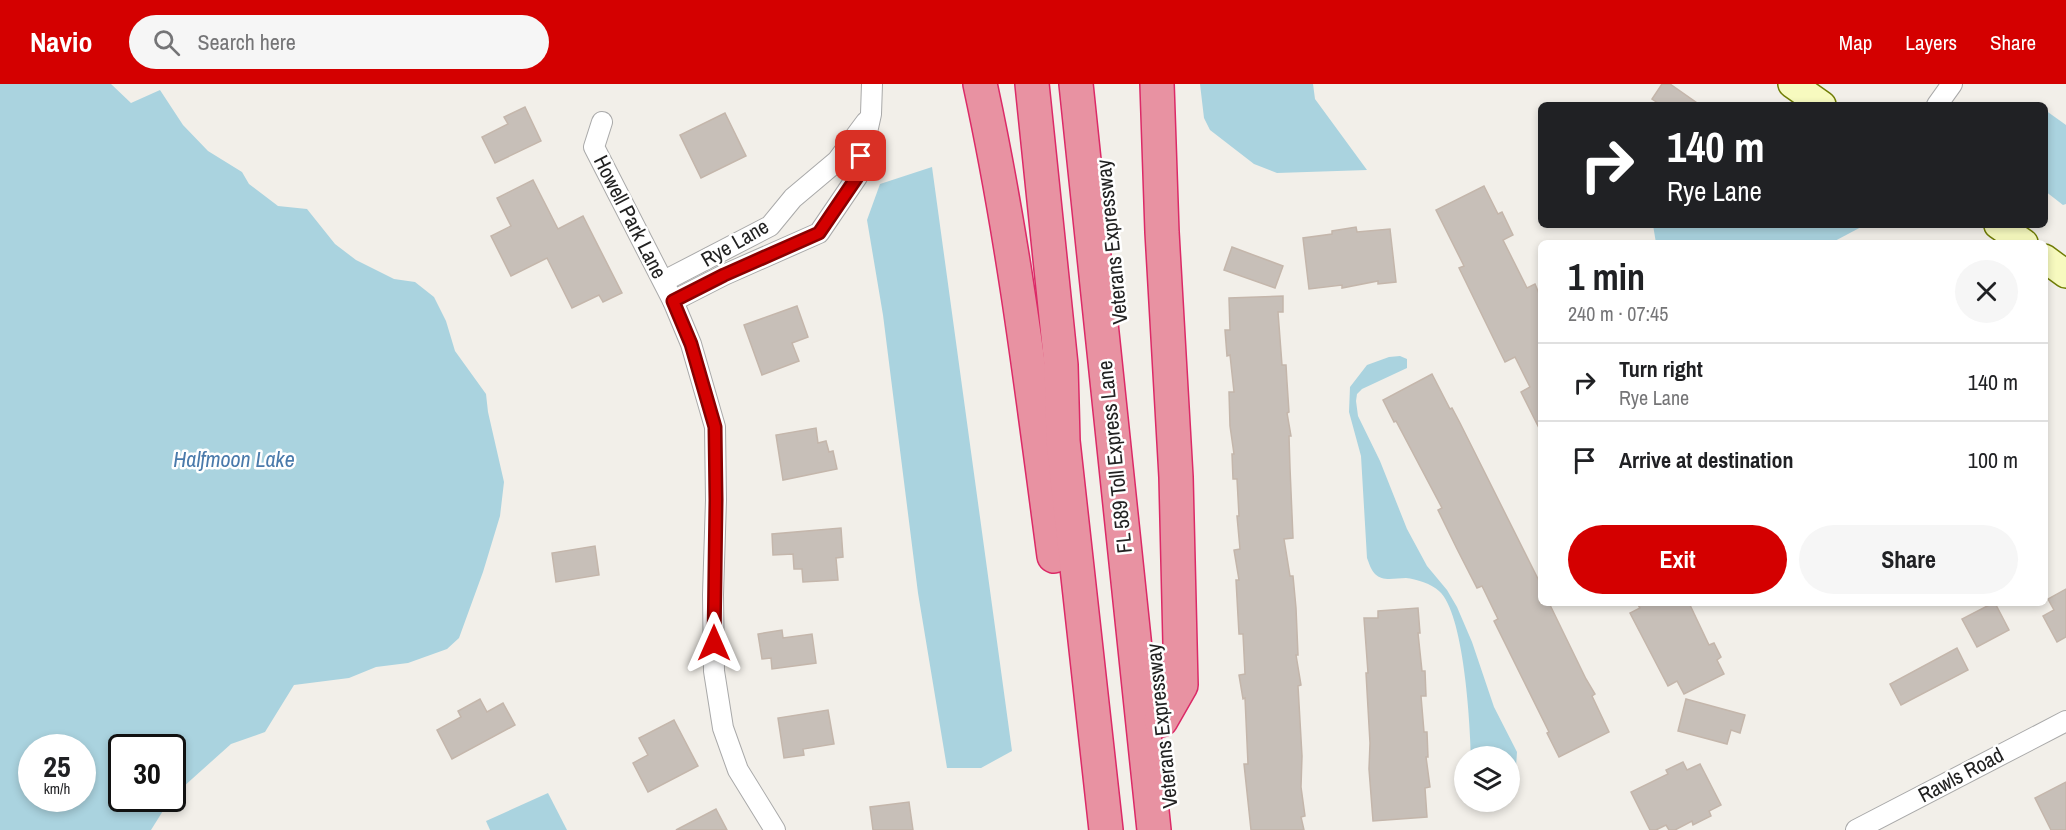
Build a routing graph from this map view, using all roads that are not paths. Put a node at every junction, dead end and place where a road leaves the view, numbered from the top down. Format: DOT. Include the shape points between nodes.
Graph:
graph roads {
  1 [pos="872,84"];
  2 [pos="980,84"];
  3 [pos="1032,84"];
  4 [pos="1076,84"];
  5 [pos="1096,84"];
  6 [pos="1157,84"];
  7 [pos="1792,84"];
  8 [pos="1952,84"];
  9 [pos="1818,102"];
  10 [pos="1939,102"];
  11 [pos="871,114"];
  12 [pos="602,122"];
  13 [pos="817,179"];
  14 [pos="842,198"];
  15 [pos="770,226"];
  16 [pos="2002,228"];
  17 [pos="2020,240"];
  18 [pos="783,249"];
  19 [pos="2048,261"];
  20 [pos="2066,274"];
  21 [pos="664,281"];
  22 [pos="673,301"];
  23 [pos="1061,365"];
  24 [pos="1161,720"];
  25 [pos="2066,721"];
  26 [pos="1104,815"];
  27 [pos="775,830"];
  28 [pos="1125,830"];
  29 [pos="1154,830"];
  30 [pos="1173,830"];
  31 [pos="1856,830"];
  1 -- 11 [label="street, Rye Lane"];
  2 -- 26 [label="highway" via="1010,240 1079,755"];
  3 -- 23 [label="highway"];
  4 -- 29 [label="highway, FL 589 Toll Express Lane"];
  5 -- 24 [label="highway, Veterans Expressway"];
  6 -- 24 [label="highway" via="1176,477 1181,685"];
  7 -- 9 [label="street"];
  8 -- 10 [label="street"];
  11 -- 13 [label="street, Rye Lane" via="837,161"];
  11 -- 14 [label="street, Rye Lane" via="857,177"];
  12 -- 21 [label="street, Howell Park Lane" via="594,147"];
  13 -- 14 [label="street"];
  13 -- 15 [label="street, Rye Lane" via="793,198"];
  14 -- 18 [label="street, Rye Lane" via="819,233"];
  15 -- 18 [label="street"];
  15 -- 21 [label="street, Rye Lane"];
  16 -- 17 [label="street"];
  18 -- 22 [label="street, Rye Lane"];
  19 -- 20 [label="street"];
  21 -- 22 [label="street, Howell Park Lane"];
  22 -- 27 [label="street, Howell Park Lane" via="691,344 715,427 714,672 723,728 738,770"];
  23 -- 26 [label="highway" via="1063,441"];
  23 -- 28 [label="highway, FL 589 Toll Express Lane" via="1081,423"];
  24 -- 30 [label="highway, Veterans Expressway"];
  25 -- 31 [label="street, Rawls Road"];
}
